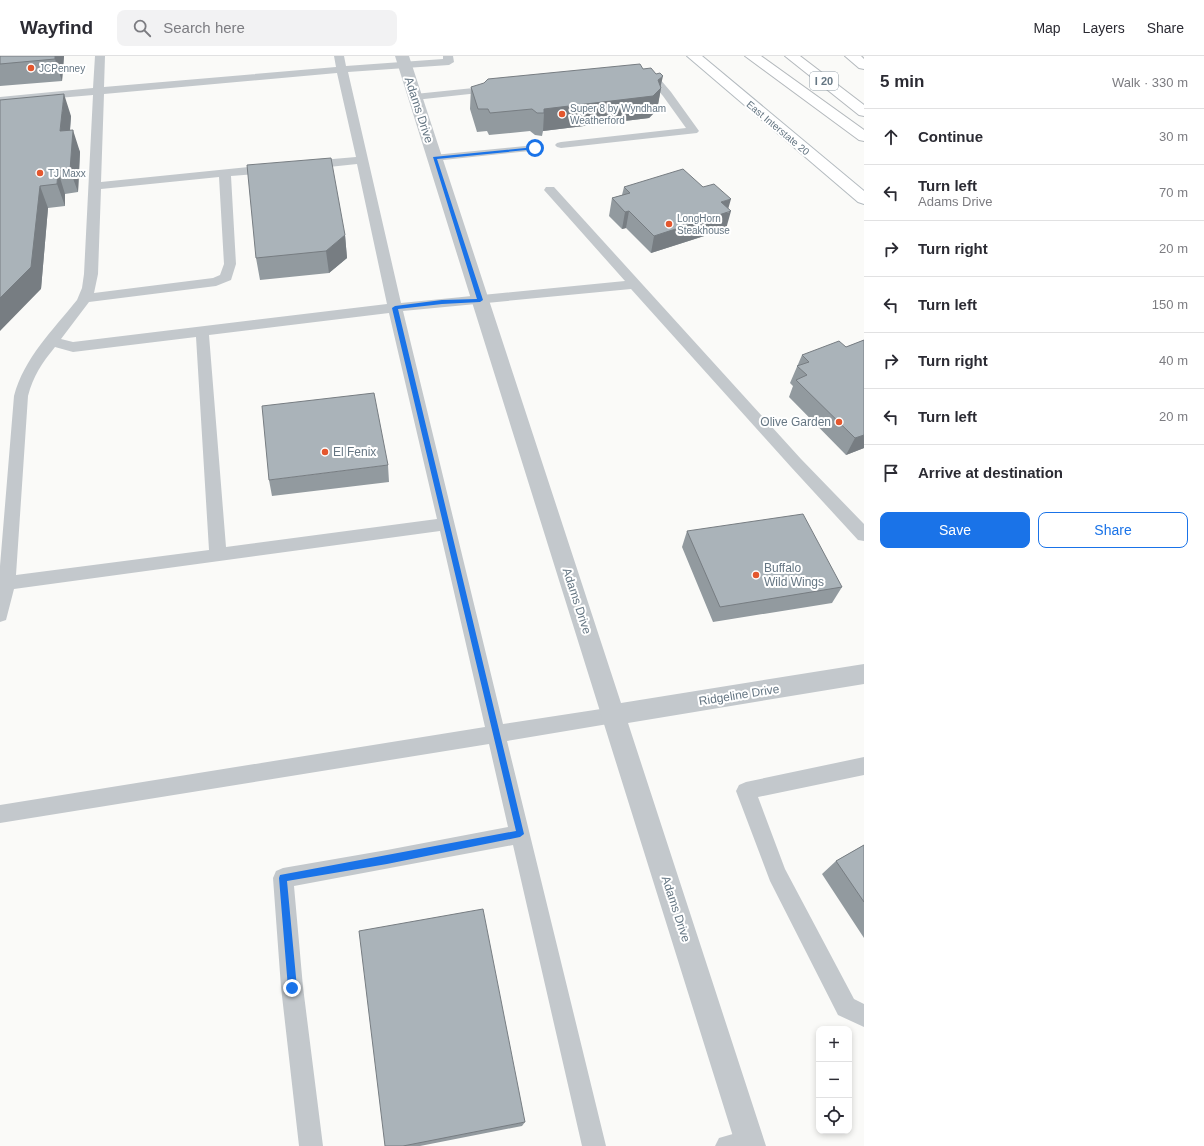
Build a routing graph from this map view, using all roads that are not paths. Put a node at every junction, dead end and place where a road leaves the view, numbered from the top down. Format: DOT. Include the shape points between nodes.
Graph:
graph roads {
  1 [pos="100,56"];
  2 [pos="448,56"];
  3 [pos="694,56"];
  4 [pos="752,56"];
  5 [pos="792,56"];
  6 [pos="852,56"];
  7 [pos="403,60"];
  8 [pos="340,63"];
  9 [pos="864,64"];
  10 [pos="634,76"];
  11 [pos="505,88"];
  12 [pos="99,91"];
  13 [pos="415,97"];
  14 [pos="0,100"];
  15 [pos="864,112"];
  16 [pos="864,137"];
  17 [pos="561,145"];
  18 [pos="535,148"];
  19 [pos="434,158"];
  20 [pos="361,160"];
  21 [pos="301,166"];
  22 [pos="278,168"];
  23 [pos="225,173"];
  24 [pos="94,186"];
  25 [pos="550,190"];
  26 [pos="864,199"];
  27 [pos="635,284"];
  28 [pos="84,298"];
  29 [pos="480,300"];
  30 [pos="395,308"];
  31 [pos="202,331"];
  32 [pos="52,341"];
  33 [pos="446,524"];
  34 [pos="864,535"];
  35 [pos="218,555"];
  36 [pos="7,583"];
  37 [pos="0,615"];
  38 [pos="864,674"];
  39 [pos="614,715"];
  40 [pos="496,734"];
  41 [pos="864,766"];
  42 [pos="0,814"];
  43 [pos="520,834"];
  44 [pos="864,1016"];
  45 [pos="750,1144"];
  46 [pos="311,1146"];
  47 [pos="594,1146"];
  48 [pos="727,1146"];
  1 -- 12 [label="lane"];
  2 -- 7 [label="lane" via="449,62"];
  3 -- 26 [label="main road, East Interstate 20"];
  4 -- 16 [label="main road"];
  5 -- 15 [label="main road, I 20"];
  6 -- 9 [label="main road"];
  7 -- 8 [label="lane"];
  7 -- 13 [label="street, Adams Drive"];
  8 -- 12 [label="lane"];
  8 -- 20 [label="lane"];
  10 -- 17 [label="lane" via="650,74 693,131"];
  11 -- 13 [label="lane"];
  12 -- 14 [label="lane"];
  12 -- 24 [label="lane"];
  13 -- 19 [label="street, Adams Drive"];
  18 -- 19 [label="lane"];
  19 -- 29 [label="street, Adams Drive"];
  20 -- 21 [label="lane"];
  20 -- 30 [label="lane"];
  22 -- 23 [label="lane"];
  23 -- 24 [label="lane"];
  23 -- 28 [label="lane" via="230,264 226,277 216,282"];
  24 -- 28 [label="lane" via="91,274"];
  25 -- 27 [label="lane"];
  27 -- 29 [label="lane"];
  27 -- 34 [label="lane"];
  28 -- 32 [label="lane"];
  29 -- 30 [label="lane"];
  29 -- 39 [label="street, Adams Drive"];
  30 -- 31 [label="lane"];
  30 -- 33 [label="lane"];
  31 -- 32 [label="lane" via="73,346"];
  31 -- 35 [label="lane"];
  32 -- 36 [label="lane" via="33,365 21,396"];
  33 -- 35 [label="lane"];
  33 -- 40 [label="lane"];
  35 -- 36 [label="lane"];
  36 -- 37 [label="lane"];
  38 -- 39 [label="street, Ridgeline Drive"];
  39 -- 40 [label="lane"];
  39 -- 45 [label="street, Adams Drive"];
  40 -- 42 [label="lane"];
  40 -- 43 [label="lane"];
  41 -- 44 [label="lane" via="746,791 777,874 846,1007"];
  43 -- 46 [label="lane" via="283,878 292,988"];
  43 -- 47 [label="lane"];
  45 -- 48 [label="lane"];
}
